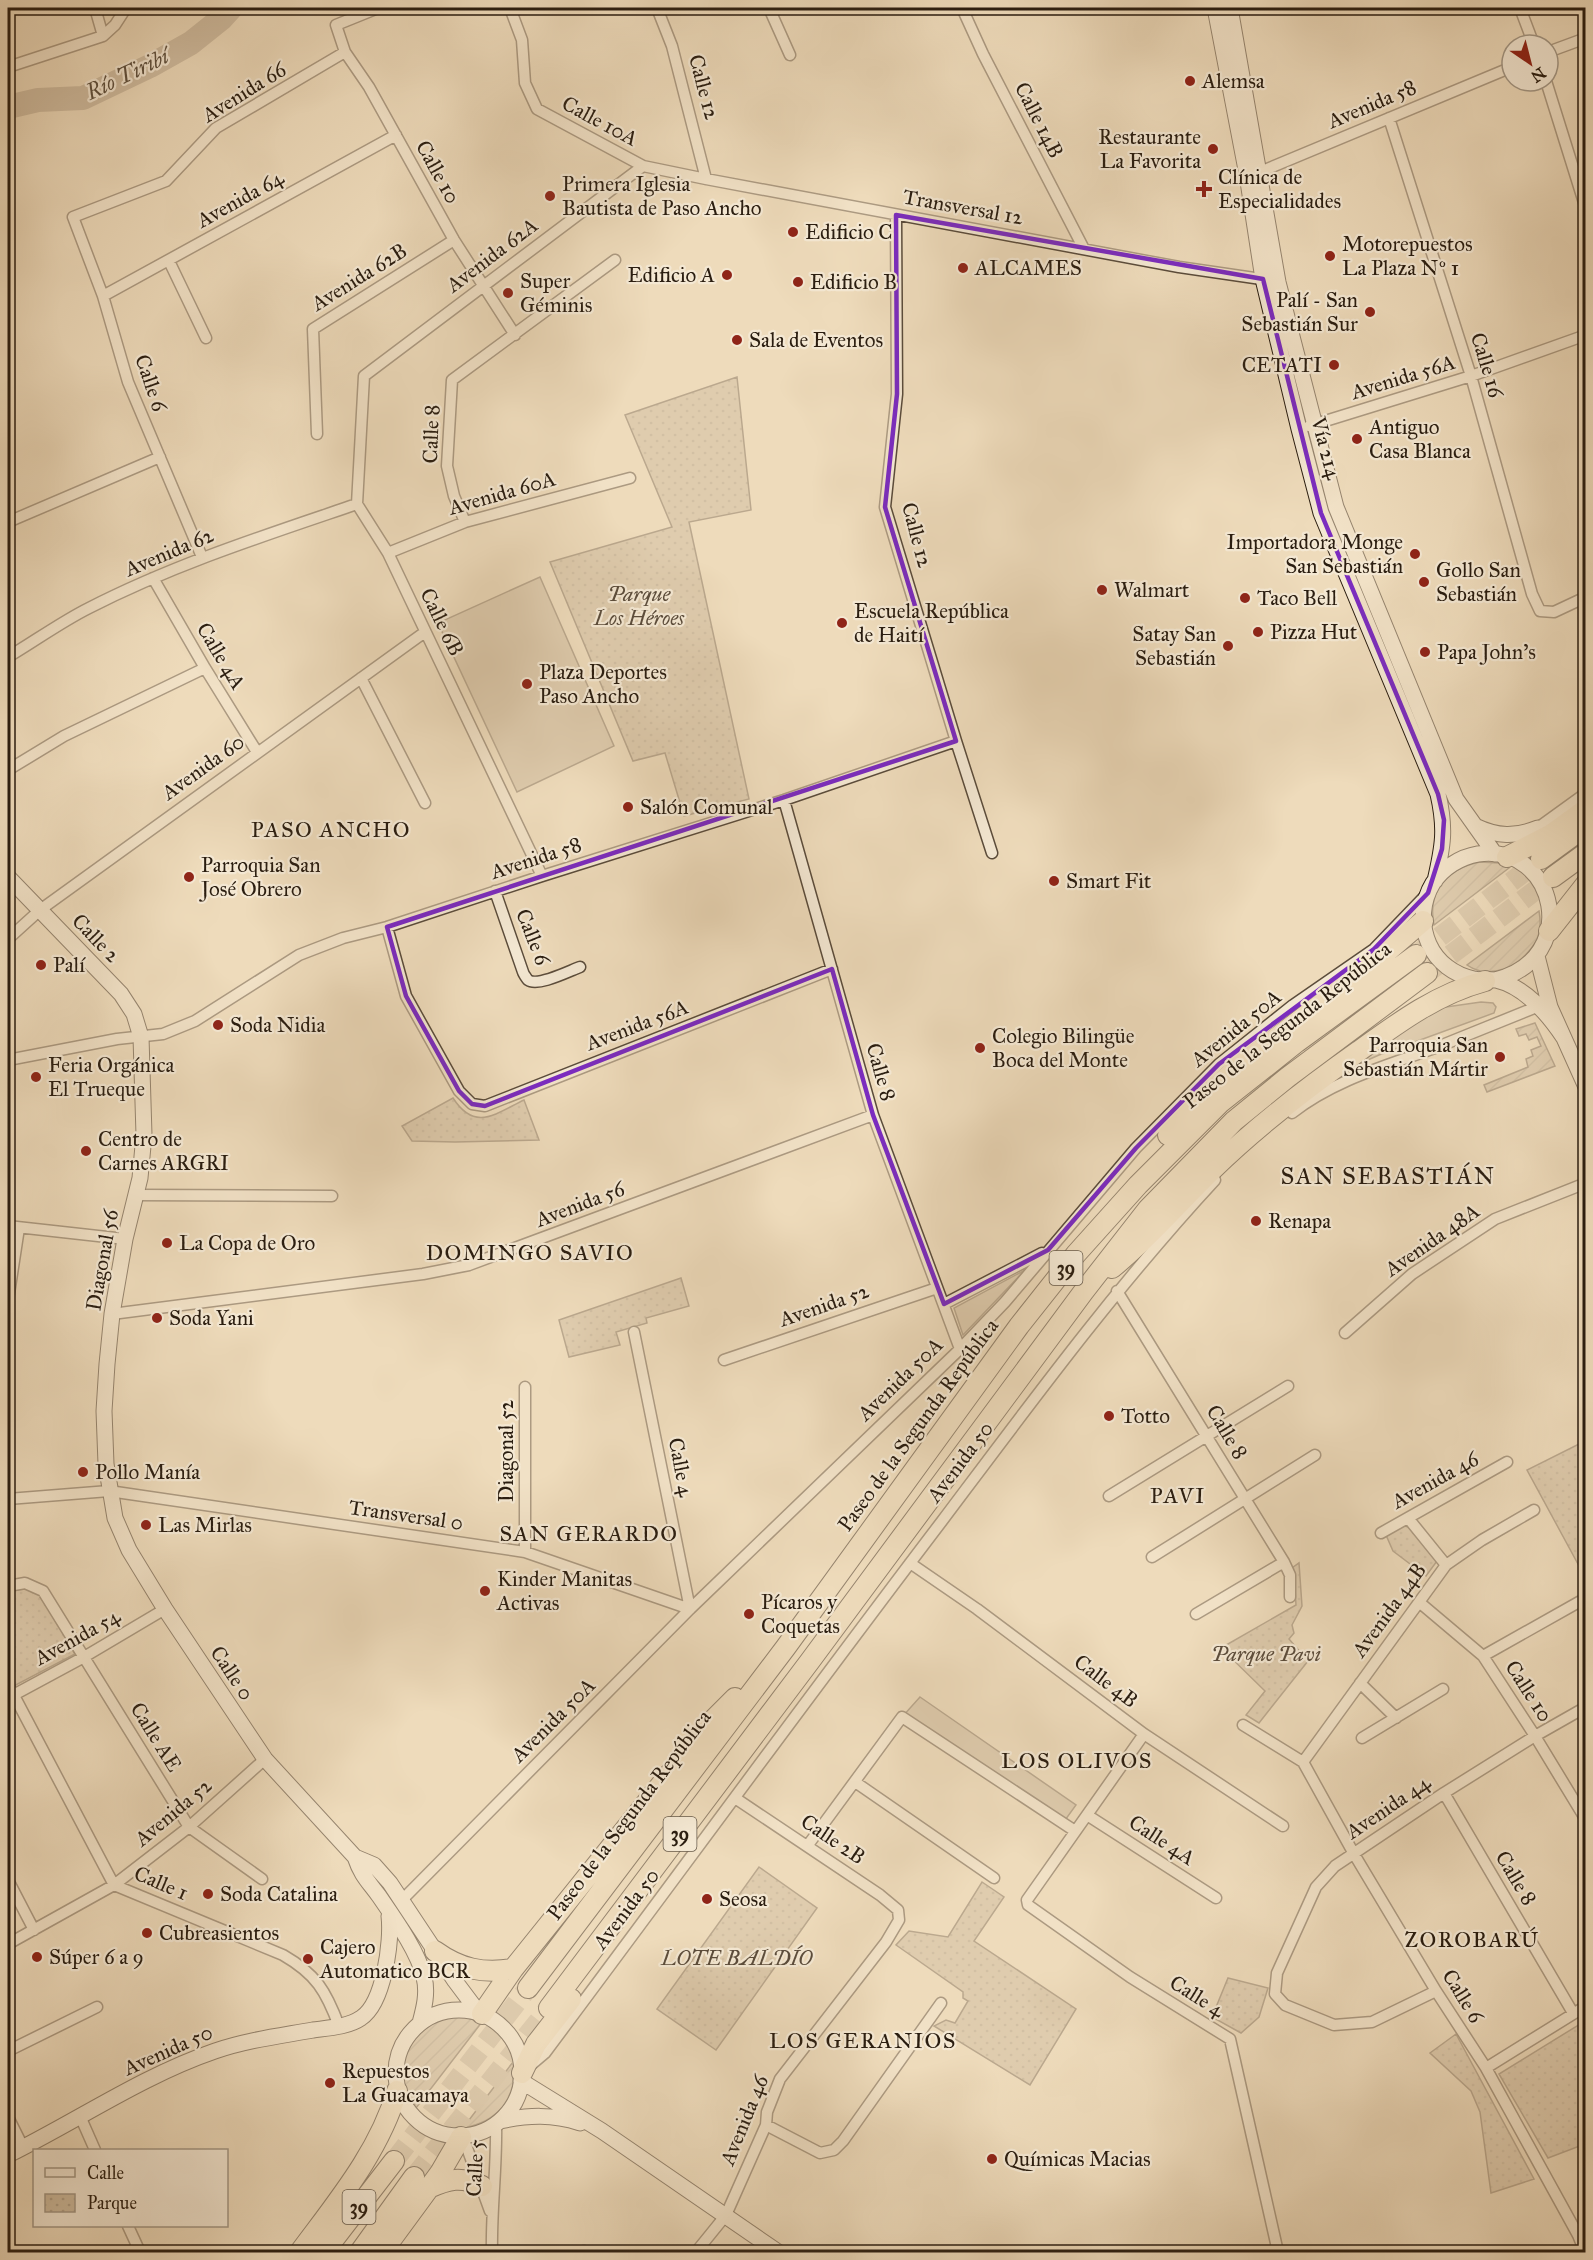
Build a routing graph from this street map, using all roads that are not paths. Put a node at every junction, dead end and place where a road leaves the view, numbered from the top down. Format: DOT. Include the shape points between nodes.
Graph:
graph roads {
  1 [pos="95,8"];
  2 [pos="126,8"];
  3 [pos="378,8"];
  4 [pos="510,8"];
  5 [pos="657,8"];
  6 [pos="769,8"];
  7 [pos="962,8"];
  8 [pos="1215,8"];
  9 [pos="1230,8"];
  10 [pos="1520,8"];
  11 [pos="1529,33"];
  12 [pos="103,36"];
  13 [pos="1586,38"];
  14 [pos="1560,48"];
  15 [pos="345,52"];
  16 [pos="790,55"];
  17 [pos="8,67"];
  18 [pos="1500,72"];
  19 [pos="1550,93"];
  20 [pos="1389,117"];
  21 [pos="396,135"];
  22 [pos="643,166"];
  23 [pos="1253,174"];
  24 [pos="706,179"];
  25 [pos="1586,209"];
  26 [pos="896,215"];
  27 [pos="74,217"];
  28 [pos="454,240"];
  29 [pos="1084,249"];
  30 [pos="170,261"];
  31 [pos="615,261"];
  32 [pos="1270,280"];
  33 [pos="483,285"];
  34 [pos="103,296"];
  35 [pos="515,335"];
  36 [pos="1586,335"];
  37 [pos="206,338"];
  38 [pos="1471,376"];
  39 [pos="1306,427"];
  40 [pos="317,434"];
  41 [pos="160,457"];
  42 [pos="630,478"];
  43 [pos="357,504"];
  44 [pos="8,522"];
  45 [pos="465,522"];
  46 [pos="388,553"];
  47 [pos="202,557"];
  48 [pos="153,578"];
  49 [pos="1586,597"];
  50 [pos="425,632"];
  51 [pos="8,657"];
  52 [pos="205,668"];
  53 [pos="361,678"];
  54 [pos="956,741"];
  55 [pos="257,752"];
  56 [pos="8,770"];
  57 [pos="1586,793"];
  58 [pos="784,800"];
  59 [pos="425,803"];
  60 [pos="1586,809"];
  61 [pos="1474,826"];
  62 [pos="1586,826"];
  63 [pos="1538,828"];
  64 [pos="992,853"];
  65 [pos="1586,853"];
  66 [pos="1500,855"];
  67 [pos="1541,859"];
  68 [pos="8,876"];
  69 [pos="542,876"];
  70 [pos="1553,877"];
  71 [pos="1586,884"];
  72 [pos="1431,887"];
  73 [pos="495,891"];
  74 [pos="1586,895"];
  75 [pos="40,910"];
  76 [pos="1423,921"];
  77 [pos="387,927"];
  78 [pos="1549,931"];
  79 [pos="8,939"];
  80 [pos="1416,955"];
  81 [pos="1537,956"];
  82 [pos="580,967"];
  83 [pos="832,969"];
  84 [pos="1427,973"];
  85 [pos="1490,980"];
  86 [pos="1539,1006"];
  87 [pos="141,1037"];
  88 [pos="1564,1038"];
  89 [pos="8,1060"];
  90 [pos="1586,1087"];
  91 [pos="873,1115"];
  92 [pos="1586,1183"];
  93 [pos="135,1195"];
  94 [pos="332,1196"];
  95 [pos="8,1226"];
  96 [pos="20,1228"];
  97 [pos="125,1239"];
  98 [pos="1048,1250"];
  99 [pos="1076,1254"];
  100 [pos="937,1288"];
  101 [pos="1084,1291"];
  102 [pos="1117,1291"];
  103 [pos="8,1300"];
  104 [pos="944,1304"];
  105 [pos="112,1314"];
  106 [pos="634,1332"];
  107 [pos="1345,1333"];
  108 [pos="960,1348"];
  109 [pos="724,1360"];
  110 [pos="1288,1386"];
  111 [pos="525,1387"];
  112 [pos="1208,1437"];
  113 [pos="1315,1455"];
  114 [pos="1507,1462"];
  115 [pos="109,1491"];
  116 [pos="1109,1496"];
  117 [pos="8,1500"];
  118 [pos="1246,1500"];
  119 [pos="1534,1510"];
  120 [pos="1408,1518"];
  121 [pos="1381,1533"];
  122 [pos="525,1552"];
  123 [pos="1152,1557"];
  124 [pos="1284,1562"];
  125 [pos="910,1563"];
  126 [pos="1446,1565"];
  127 [pos="8,1586"];
  128 [pos="1290,1597"];
  129 [pos="1586,1598"];
  130 [pos="1419,1602"];
  131 [pos="165,1609"];
  132 [pos="690,1609"];
  133 [pos="1196,1614"];
  134 [pos="786,1647"];
  135 [pos="1483,1656"];
  136 [pos="84,1657"];
  137 [pos="810,1662"];
  138 [pos="1360,1683"];
  139 [pos="8,1684"];
  140 [pos="1443,1689"];
  141 [pos="10,1697"];
  142 [pos="1586,1707"];
  143 [pos="1396,1718"];
  144 [pos="1243,1725"];
  145 [pos="1144,1734"];
  146 [pos="1535,1736"];
  147 [pos="1362,1738"];
  148 [pos="266,1759"];
  149 [pos="1303,1762"];
  150 [pos="855,1782"];
  151 [pos="1444,1793"];
  152 [pos="735,1798"];
  153 [pos="1087,1815"];
  154 [pos="1586,1820"];
  155 [pos="1283,1826"];
  156 [pos="189,1827"];
  157 [pos="1075,1830"];
  158 [pos="808,1845"];
  159 [pos="1354,1854"];
  160 [pos="355,1857"];
  161 [pos="994,1878"];
  162 [pos="262,1879"];
  163 [pos="8,1880"];
  164 [pos="114,1885"];
  165 [pos="1216,1898"];
  166 [pos="402,1900"];
  167 [pos="388,1910"];
  168 [pos="899,1920"];
  169 [pos="34,1930"];
  170 [pos="8,1944"];
  171 [pos="410,1947"];
  172 [pos="435,1951"];
  173 [pos="387,1957"];
  174 [pos="513,1969"];
  175 [pos="528,1988"];
  176 [pos="1436,1990"];
  177 [pos="941,2003"];
  178 [pos="1586,2006"];
  179 [pos="97,2007"];
  180 [pos="549,2007"];
  181 [pos="481,2013"];
  182 [pos="1573,2013"];
  183 [pos="420,2023"];
  184 [pos="339,2026"];
  185 [pos="8,2051"];
  186 [pos="1486,2068"];
  187 [pos="522,2077"];
  188 [pos="397,2091"];
  189 [pos="81,2116"];
  190 [pos="8,2117"];
  191 [pos="498,2122"];
  192 [pos="766,2125"];
  193 [pos="602,2131"];
  194 [pos="462,2137"];
  195 [pos="23,2147"];
  196 [pos="94,2149"];
  197 [pos="8,2155"];
  198 [pos="394,2161"];
  199 [pos="421,2182"];
  200 [pos="482,2186"];
  201 [pos="492,2214"];
  202 [pos="726,2215"];
  203 [pos="128,2227"];
  204 [pos="140,2253"];
  205 [pos="300,2253"];
  206 [pos="324,2253"];
  207 [pos="360,2253"];
  208 [pos="382,2253"];
  209 [pos="492,2253"];
  210 [pos="696,2253"];
  211 [pos="778,2253"];
  212 [pos="1278,2253"];
  213 [pos="1585,2253"];
  1 -- 12 [label="street"];
  2 -- 12 [label="street"];
  3 -- 15 [label="street, Calle 10" via="336,25"];
  4 -- 22 [label="street, Calle 10A" via="522,40 525,83 537,109"];
  5 -- 24 [label="street, Calle 12" via="672,46"];
  6 -- 16 [label="street"];
  7 -- 29 [label="street, Calle 14B"];
  8 -- 23 [label="main road, Vía 214"];
  9 -- 23 [label="main road, Vía 214"];
  10 -- 11 [label="street"];
  12 -- 17 [label="street"];
  13 -- 14 [label="street"];
  15 -- 21 [label="street, Calle 10"];
  15 -- 27 [label="street, Avenida 66" via="216,128 166,181"];
  18 -- 20 [label="street, Avenida 58"];
  19 -- 25 [label="street"];
  20 -- 23 [label="street, Avenida 58"];
  20 -- 38 [label="street, Calle 16"];
  21 -- 28 [label="street, Calle 10"];
  21 -- 30 [label="street, Avenida 64"];
  22 -- 24 [label="street, Transversal 12"];
  22 -- 33 [label="street, Avenida 62A"];
  23 -- 32 [label="main road, Vía 214"];
  24 -- 26 [label="street, Transversal 12"];
  26 -- 29 [label="street, Transversal 12"];
  26 -- 54 [label="street, Calle 12" via="897,394 885,507"];
  27 -- 34 [label="street, Calle 6"];
  28 -- 33 [label="street, Calle 10"];
  28 -- 40 [label="street, Avenida 62B" via="313,329"];
  29 -- 32 [label="street, Transversal 12"];
  30 -- 34 [label="street, Avenida 64"];
  30 -- 37 [label="street"];
  31 -- 35 [label="street"];
  32 -- 39 [label="main road, Vía 214"];
  33 -- 35 [label="street, Calle 10"];
  33 -- 43 [label="street, Avenida 62A" via="364,376"];
  34 -- 41 [label="street, Calle 6" via="128,382"];
  35 -- 45 [label="street, Calle 8" via="452,380 447,466"];
  36 -- 38 [label="street, Avenida 56A"];
  38 -- 39 [label="street, Avenida 56A"];
  38 -- 49 [label="street, Calle 16" via="1529,587 1540,611 1554,612"];
  39 -- 61 [label="main road, Vía 214" via="1456,799"];
  39 -- 72 [label="main road, Vía 214" via="1321,513 1438,794 1444,820 1442,849"];
  41 -- 44 [label="street"];
  41 -- 47 [label="street, Calle 6"];
  42 -- 45 [label="street, Avenida 60A"];
  43 -- 46 [label="street, Calle 6B"];
  43 -- 47 [label="street, Avenida 62"];
  45 -- 46 [label="street, Avenida 60A"];
  46 -- 50 [label="street, Calle 6B"];
  47 -- 48 [label="street, Avenida 62"];
  48 -- 51 [label="street, Avenida 62" via="88,609"];
  48 -- 52 [label="street, Calle 4A"];
  50 -- 53 [label="street, Avenida 60"];
  50 -- 69 [label="street, Calle 6B"];
  52 -- 55 [label="street, Calle 4A"];
  52 -- 56 [label="street" via="64,736"];
  53 -- 55 [label="street, Avenida 60"];
  53 -- 59 [label="street"];
  54 -- 58 [label="street, Avenida 58"];
  54 -- 64 [label="street, Calle 12"];
  55 -- 75 [label="street, Avenida 60"];
  57 -- 63 [label="street"];
  58 -- 69 [label="street, Avenida 58"];
  58 -- 83 [label="street, Calle 8"];
  60 -- 66 [label="highway" via="1550,835"];
  61 -- 63 [label="main road" via="1506,836"];
  61 -- 66 [label="main road, Vía 214"];
  62 -- 67 [label="highway"];
  63 -- 66 [label="street"];
  65 -- 70 [label="highway"];
  66 -- 72 [label="main road" via="1461,859"];
  66 -- 78 [label="main road" via="1527,868 1542,885 1550,908"];
  68 -- 75 [label="main road, Calle 2"];
  69 -- 73 [label="street, Avenida 58"];
  71 -- 78 [label="highway"];
  72 -- 76 [label="main road"];
  72 -- 98 [label="street, Avenida 50A" via="1374,949 1293,1005 1219,1064 1136,1148"];
  73 -- 77 [label="street, Avenida 58"];
  73 -- 82 [label="street, Calle 6" via="528,980 543,981"];
  74 -- 81 [label="street"];
  75 -- 79 [label="street, Avenida 60"];
  75 -- 87 [label="main road, Calle 2" via="121,994 134,1014"];
  76 -- 85 [label="main road" via="1429,944 1443,963 1462,976"];
  76 -- 99 [label="highway" via="1204,1098 1109,1197"];
  77 -- 83 [label="street, Avenida 56A" via="406,996 459,1091 472,1104 485,1106"];
  77 -- 87 [label="street, Avenida 58" via="299,955 195,1021 163,1034"];
  78 -- 81 [label="main road"];
  80 -- 99 [label="highway, Paseo de la Segunda República / 39" via="1220,1103"];
  81 -- 85 [label="main road" via="1518,972"];
  81 -- 88 [label="main road" via="1547,998"];
  83 -- 91 [label="street, Calle 8"];
  84 -- 101 [label="highway, Paseo de la Segunda República / 39" via="1234,1121 1148,1209"];
  85 -- 86 [label="main road" via="1525,995"];
  85 -- 101 [label="highway" via="1460,988 1416,1011 1313,1083 1252,1133 1138,1247"];
  86 -- 88 [label="main road"];
  86 -- 102 [label="street, Avenida 50" via="1378,1068 1310,1100 1228,1165"];
  87 -- 89 [label="street, Avenida 58"];
  87 -- 93 [label="main road, Diagonal 56" via="143,1154"];
  88 -- 90 [label="main road"];
  91 -- 100 [label="street, Calle 8"];
  91 -- 105 [label="street, Avenida 56" via="469,1265"];
  92 -- 107 [label="street, Avenida 48A" via="1496,1218 1412,1274"];
  93 -- 94 [label="street"];
  93 -- 97 [label="main road, Diagonal 56"];
  95 -- 96 [label="street"];
  96 -- 97 [label="street"];
  96 -- 103 [label="street"];
  97 -- 105 [label="main road, Diagonal 56"];
  98 -- 104 [label="street"];
  98 -- 108 [label="street, Avenida 50A"];
  99 -- 134 [label="highway, Paseo de la Segunda República / 39" via="1019,1326"];
  100 -- 104 [label="street, Calle 8"];
  100 -- 109 [label="street, Avenida 52"];
  101 -- 137 [label="highway, Paseo de la Segunda República / 39"];
  102 -- 112 [label="street, Calle 8"];
  102 -- 125 [label="street, Avenida 50"];
  104 -- 108 [label="street, Calle 8"];
  105 -- 115 [label="main road, Diagonal 56" via="104,1411"];
  106 -- 132 [label="street, Calle 4"];
  108 -- 132 [label="street, Avenida 50A"];
  110 -- 112 [label="street"];
  111 -- 122 [label="street, Diagonal 52"];
  112 -- 116 [label="street"];
  112 -- 118 [label="street, Calle 8"];
  113 -- 118 [label="street"];
  114 -- 120 [label="street, Avenida 46"];
  115 -- 117 [label="street"];
  115 -- 122 [label="street, Transversal 0"];
  115 -- 131 [label="main road, Calle 0" via="129,1550"];
  118 -- 123 [label="street"];
  118 -- 124 [label="street, Calle 8"];
  119 -- 126 [label="street, Avenida 44B"];
  120 -- 121 [label="street, Avenida 46"];
  120 -- 126 [label="street"];
  122 -- 132 [label="street, Transversal 0"];
  124 -- 128 [label="street, Calle 8" via="1290,1575"];
  124 -- 133 [label="street"];
  125 -- 145 [label="street, Calle 4B"];
  125 -- 152 [label="street, Avenida 50"];
  126 -- 130 [label="street, Avenida 44B"];
  127 -- 136 [label="street, Calle AE" via="25,1583 43,1591"];
  129 -- 135 [label="street"];
  130 -- 135 [label="street, Calle 10"];
  130 -- 138 [label="street, Avenida 44B"];
  131 -- 136 [label="street, Avenida 54"];
  131 -- 148 [label="main road, Calle 0"];
  132 -- 166 [label="street, Avenida 50A"];
  134 -- 174 [label="highway" via="713,1720"];
  134 -- 175 [label="highway, Paseo de la Segunda República / 39"];
  135 -- 146 [label="street, Calle 10"];
  136 -- 141 [label="street, Avenida 54"];
  136 -- 156 [label="street, Calle AE"];
  137 -- 180 [label="highway, Paseo de la Segunda República / 39"];
  137 -- 187 [label="highway" via="726,1793 536,2044"];
  138 -- 143 [label="street"];
  138 -- 149 [label="street, Avenida 44B"];
  139 -- 141 [label="street, Calle 1"];
  140 -- 143 [label="street"];
  141 -- 164 [label="street, Calle 1"];
  142 -- 146 [label="street, Avenida 44"];
  143 -- 147 [label="street"];
  144 -- 149 [label="street, Calle 6"];
  145 -- 153 [label="street"];
  145 -- 155 [label="street, Calle 4B"];
  146 -- 151 [label="street, Avenida 44"];
  146 -- 154 [label="street, Calle 10"];
  148 -- 156 [label="street, Avenida 52"];
  148 -- 160 [label="main road, Calle 0"];
  149 -- 159 [label="street, Calle 6"];
  150 -- 157 [label="street" via="902,1717"];
  150 -- 158 [label="street"];
  150 -- 161 [label="street"];
  151 -- 159 [label="street, Avenida 44"];
  151 -- 182 [label="street, Calle 8"];
  152 -- 158 [label="street, Calle 2B"];
  152 -- 187 [label="street, Avenida 50" via="545,2053"];
  153 -- 157 [label="street"];
  153 -- 165 [label="street, Calle 4A"];
  156 -- 162 [label="street, Calle AE"];
  156 -- 164 [label="street, Avenida 52"];
  157 -- 212 [label="street, Calle 4" via="1027,1900 1028,1905 1130,1977 1230,2039"];
  158 -- 168 [label="street, Calle 2B" via="898,1910"];
  159 -- 176 [label="street, Calle 6"];
  159 -- 176 [label="street, Avenida 44" via="1335,1866 1316,1887 1277,1973 1275,1994 1285,2005 1334,2025 1372,2022"];
  160 -- 166 [label="main road, Calle 0" via="374,1865"];
  160 -- 167 [label="main road, Calle 0" via="361,1874"];
  163 -- 169 [label="street"];
  164 -- 169 [label="street, Avenida 52"];
  164 -- 184 [label="street, Calle 1" via="299,1964 316,1979 329,1999"];
  166 -- 172 [label="main road, Calle 0"];
  167 -- 171 [label="main road, Calle 0"];
  167 -- 173 [label="main road, Avenida 50"];
  168 -- 192 [label="street, Avenida 46" via="780,2079"];
  169 -- 170 [label="street, Avenida 52"];
  171 -- 173 [label="main road"];
  171 -- 183 [label="main road, Calle 0" via="424,1976 426,1995"];
  172 -- 174 [label="highway" via="472,1970"];
  172 -- 181 [label="main road, Calle 0"];
  173 -- 184 [label="main road, Avenida 50" via="369,2010 360,2019"];
  174 -- 181 [label="highway"];
  176 -- 186 [label="street, Calle 6"];
  177 -- 192 [label="street" via="834,2150 820,2153"];
  178 -- 182 [label="street"];
  179 -- 185 [label="street"];
  181 -- 183 [label="main road" via="448,2011"];
  181 -- 187 [label="main road" via="508,2033 519,2051"];
  182 -- 186 [label="street"];
  183 -- 188 [label="main road" via="401,2046 396,2061"];
  184 -- 189 [label="main road, Avenida 50" via="216,2050 178,2065"];
  186 -- 213 [label="street, Calle 6"];
  187 -- 191 [label="main road" via="518,2096"];
  187 -- 193 [label="main road"];
  188 -- 194 [label="main road" via="421,2125 440,2134"];
  188 -- 205 [label="highway" via="379,2138"];
  189 -- 195 [label="main road, Avenida 50"];
  189 -- 196 [label="street"];
  190 -- 195 [label="street"];
  191 -- 193 [label="main road" via="521,2116 549,2116"];
  191 -- 194 [label="main road"];
  191 -- 201 [label="street, Calle 5"];
  192 -- 202 [label="street, Avenida 46"];
  193 -- 202 [label="main road"];
  194 -- 199 [label="highway"];
  194 -- 200 [label="street, Calle 5"];
  195 -- 197 [label="main road, Avenida 50"];
  198 -- 206 [label="highway, 39"];
  199 -- 200 [label="highway" via="459,2178"];
  199 -- 207 [label="highway, 39"];
  199 -- 208 [label="highway"];
  200 -- 201 [label="street, Calle 5"];
  201 -- 209 [label="street, Calle 5"];
  202 -- 210 [label="street, Avenida 46"];
  202 -- 211 [label="main road"];
  203 -- 204 [label="street"];
}
